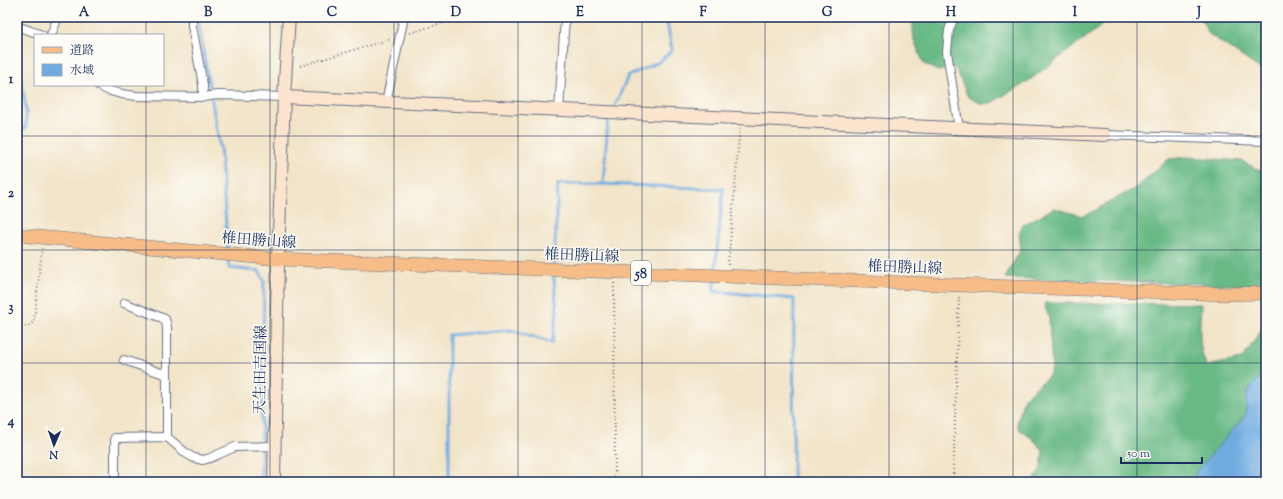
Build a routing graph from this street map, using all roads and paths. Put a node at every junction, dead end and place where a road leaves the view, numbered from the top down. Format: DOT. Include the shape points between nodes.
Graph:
graph roads {
  1 [pos="58,17"];
  2 [pos="192,17"];
  3 [pos="290,17"];
  4 [pos="404,17"];
  5 [pos="462,17"];
  6 [pos="565,17"];
  7 [pos="954,17"];
  8 [pos="17,26"];
  9 [pos="39,34"];
  10 [pos="51,34"];
  11 [pos="400,36"];
  12 [pos="300,66"];
  13 [pos="100,86"];
  14 [pos="203,97"];
  15 [pos="284,97"];
  16 [pos="386,102"];
  17 [pos="559,111"];
  18 [pos="740,119"];
  19 [pos="958,129"];
  20 [pos="1105,136"];
  21 [pos="1266,141"];
  22 [pos="17,235"];
  23 [pos="43,238"];
  24 [pos="278,259"];
  25 [pos="614,272"];
  26 [pos="727,276"];
  27 [pos="959,285"];
  28 [pos="1266,293"];
  29 [pos="124,303"];
  30 [pos="17,329"];
  31 [pos="124,360"];
  32 [pos="167,375"];
  33 [pos="167,438"];
  34 [pos="274,446"];
  35 [pos="115,482"];
  36 [pos="274,482"];
  37 [pos="615,482"];
  38 [pos="953,482"];
  1 -- 10 [label="street"];
  2 -- 14 [label="street"];
  3 -- 15 [label="street, 天生田吉国線"];
  4 -- 11 [label="street"];
  5 -- 11 [label="path"];
  6 -- 17 [label="street"];
  7 -- 19 [label="street" via="949,30 947,52"];
  8 -- 9 [label="street"];
  11 -- 12 [label="path"];
  11 -- 16 [label="street"];
  13 -- 14 [label="street" via="121,94 137,96"];
  14 -- 15 [label="street"];
  15 -- 16 [label="street"];
  15 -- 24 [label="street, 天生田吉国線"];
  16 -- 17 [label="street"];
  17 -- 18 [label="street"];
  18 -- 19 [label="street"];
  18 -- 26 [label="path"];
  19 -- 20 [label="street"];
  20 -- 21 [label="street"];
  22 -- 23 [label="main road, 椎田勝山線 / 58"];
  23 -- 24 [label="main road, 椎田勝山線 / 58"];
  23 -- 30 [label="path" via="34,322 30,326"];
  24 -- 25 [label="main road, 椎田勝山線 / 58"];
  24 -- 34 [label="street, 天生田吉国線"];
  25 -- 26 [label="main road, 椎田勝山線 / 58"];
  25 -- 37 [label="path"];
  26 -- 27 [label="main road, 椎田勝山線 / 58"];
  27 -- 28 [label="main road, 椎田勝山線 / 58" via="1226,294"];
  27 -- 38 [label="path"];
  29 -- 32 [label="street" via="165,319"];
  31 -- 32 [label="street"];
  32 -- 33 [label="street"];
  33 -- 34 [label="street" via="187,454 203,460 235,447"];
  33 -- 35 [label="street" via="115,438"];
  34 -- 36 [label="street, 天生田吉国線"];
}
